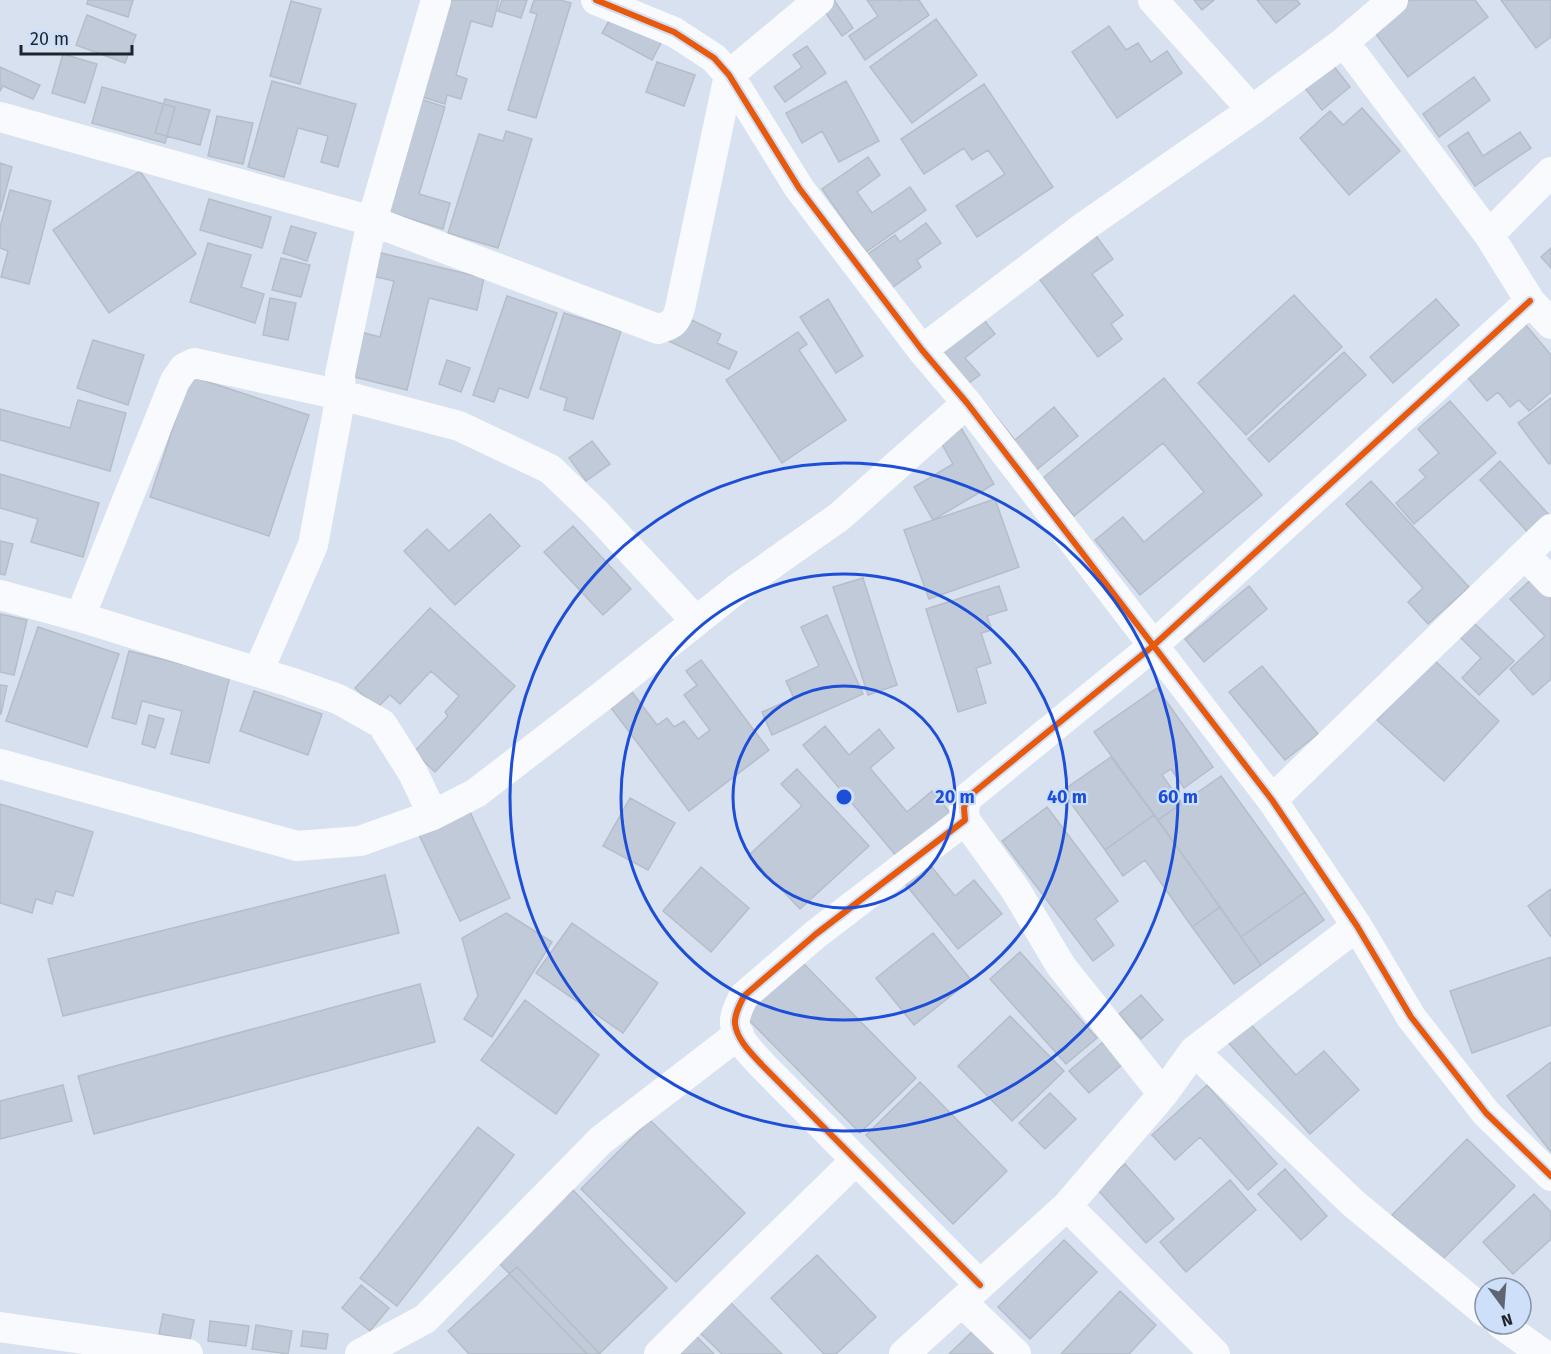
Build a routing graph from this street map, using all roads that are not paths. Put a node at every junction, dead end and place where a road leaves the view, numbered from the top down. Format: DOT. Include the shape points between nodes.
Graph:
graph roads {
  1 [pos="436,0"];
  2 [pos="819,0"];
  3 [pos="1153,0"];
  4 [pos="1393,0"];
  5 [pos="601,1"];
  6 [pos="1344,42"];
  7 [pos="729,75"];
  8 [pos="1252,110"];
  9 [pos="0,117"];
  10 [pos="1551,172"];
  11 [pos="372,221"];
  12 [pos="1489,235"];
  13 [pos="1530,301"];
  14 [pos="1551,324"];
  15 [pos="922,351"];
  16 [pos="341,395"];
  17 [pos="967,404"];
  18 [pos="1551,530"];
  19 [pos="1525,555"];
  20 [pos="1551,582"];
  21 [pos="0,595"];
  22 [pos="80,617"];
  23 [pos="696,621"];
  24 [pos="1153,646"];
  25 [pos="258,672"];
  26 [pos="0,764"];
  27 [pos="1272,800"];
  28 [pos="434,815"];
  29 [pos="965,820"];
  30 [pos="1357,926"];
  31 [pos="739,1034"];
  32 [pos="1194,1051"];
  33 [pos="1163,1094"];
  34 [pos="856,1160"];
  35 [pos="1551,1176"];
  36 [pos="1067,1206"];
  37 [pos="971,1293"];
  38 [pos="1473,1302"];
  39 [pos="0,1327"];
  40 [pos="1518,1336"];
  41 [pos="188,1354"];
  42 [pos="360,1354"];
  43 [pos="659,1354"];
  44 [pos="904,1354"];
  45 [pos="1016,1354"];
  46 [pos="1215,1354"];
  47 [pos="1543,1354"];
  1 -- 11 [label="street"];
  2 -- 7 [label="street"];
  3 -- 8 [label="street"];
  4 -- 6 [label="street"];
  5 -- 7 [label="street" via="674,32 714,58"];
  6 -- 8 [label="street"];
  6 -- 12 [label="street"];
  7 -- 11 [label="street" via="680,308 670,326 658,329"];
  7 -- 15 [label="street" via="799,188"];
  8 -- 15 [label="street" via="1085,226"];
  9 -- 11 [label="street"];
  10 -- 12 [label="street"];
  11 -- 16 [label="street" via="340,374"];
  12 -- 13 [label="street"];
  13 -- 14 [label="street"];
  13 -- 24 [label="street"];
  15 -- 17 [label="street"];
  16 -- 22 [label="street" via="194,363 184,368 175,381"];
  16 -- 23 [label="street" via="459,426 550,469"];
  16 -- 25 [label="street" via="313,545"];
  17 -- 23 [label="street" via="839,516"];
  17 -- 24 [label="street"];
  18 -- 19 [label="street"];
  19 -- 20 [label="street"];
  19 -- 27 [label="street"];
  21 -- 22 [label="street"];
  22 -- 25 [label="street"];
  23 -- 28 [label="street" via="476,793"];
  24 -- 27 [label="street"];
  24 -- 29 [label="street" via="967,798"];
  25 -- 28 [label="street" via="338,699 382,724"];
  26 -- 28 [label="street" via="297,846 360,841"];
  27 -- 30 [label="street"];
  29 -- 31 [label="street" via="816,934 744,996 734,1023"];
  29 -- 33 [label="street" via="1015,889 1061,966"];
  30 -- 32 [label="street"];
  30 -- 35 [label="street" via="1411,1017 1486,1113"];
  31 -- 34 [label="street" via="762,1065"];
  31 -- 42 [label="street" via="601,1140 425,1319"];
  32 -- 33 [label="street"];
  32 -- 38 [label="street" via="1354,1204"];
  33 -- 36 [label="street"];
  34 -- 37 [label="street"];
  34 -- 43 [label="street"];
  36 -- 37 [label="street"];
  36 -- 46 [label="street"];
  37 -- 44 [label="street"];
  37 -- 45 [label="street"];
  39 -- 41 [label="street"];
  40 -- 47 [label="street"];
}
